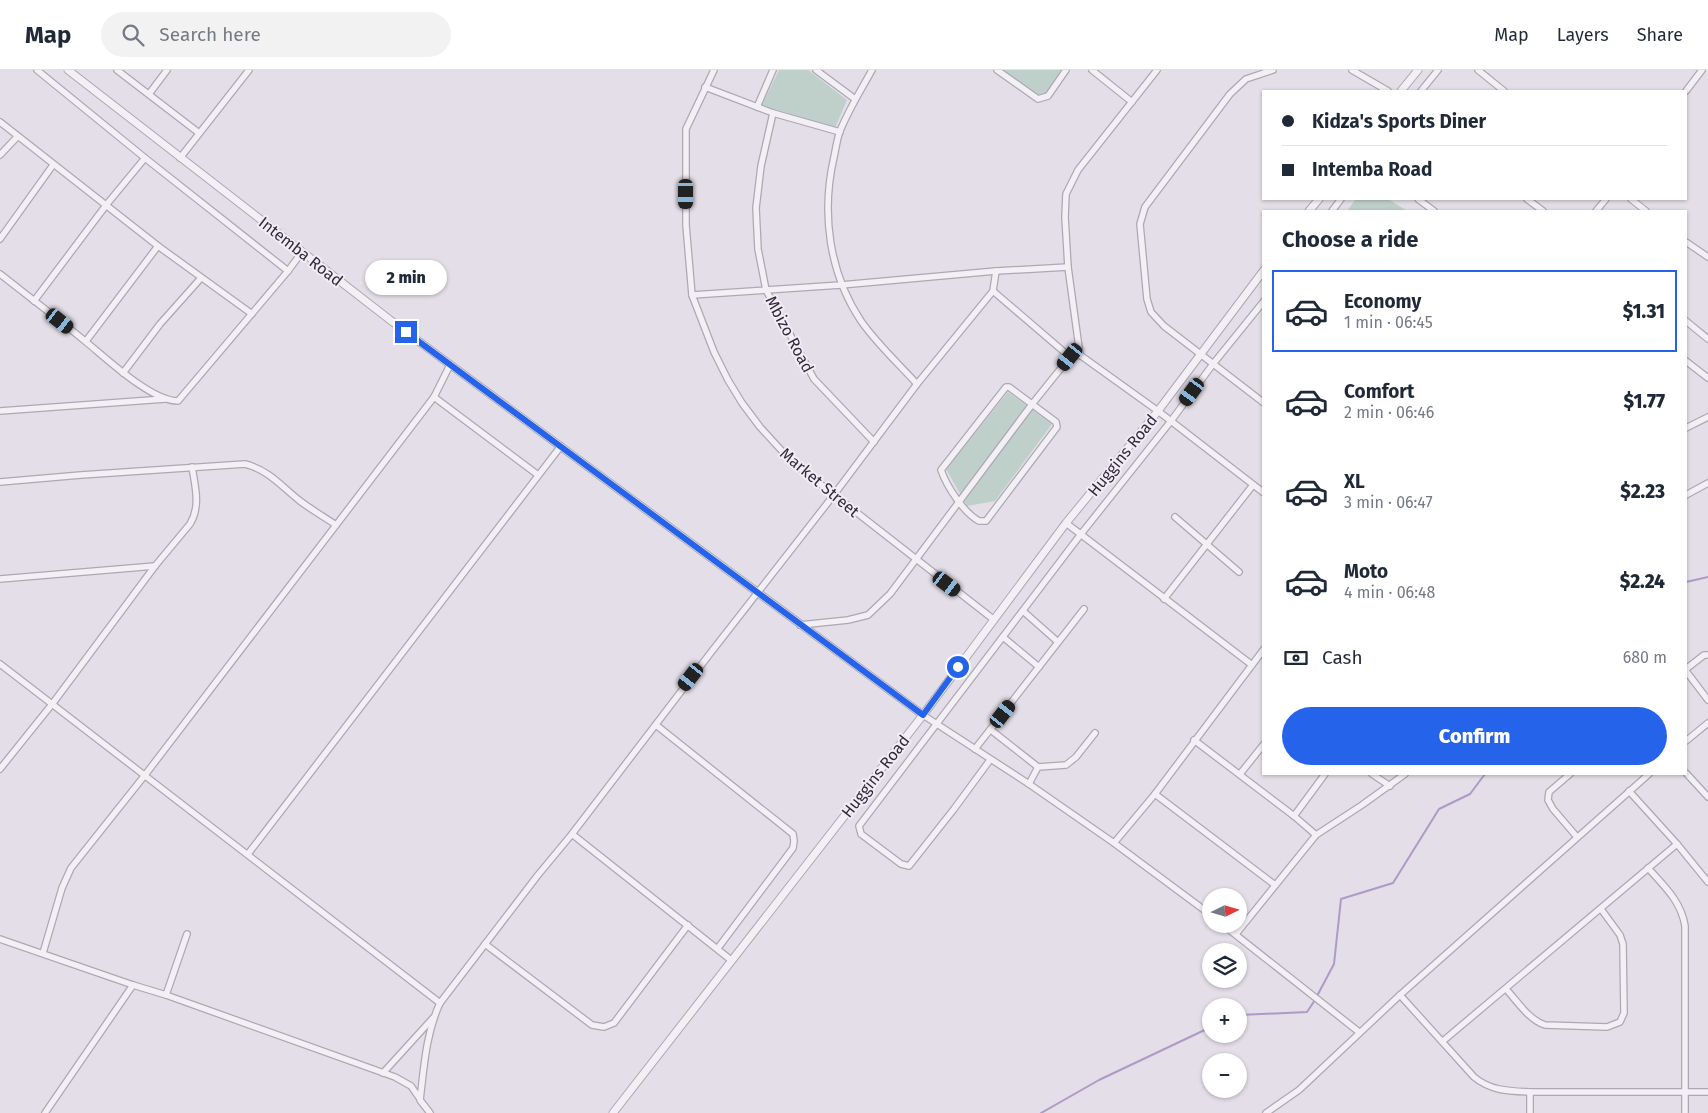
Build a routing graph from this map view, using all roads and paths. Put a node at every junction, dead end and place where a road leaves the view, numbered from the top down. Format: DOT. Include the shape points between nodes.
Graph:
graph roads {
  1 [pos="37,70"];
  2 [pos="68,70"];
  3 [pos="117,70"];
  4 [pos="167,70"];
  5 [pos="249,70"];
  6 [pos="714,70"];
  7 [pos="773,70"];
  8 [pos="816,70"];
  9 [pos="872,70"];
  10 [pos="997,70"];
  11 [pos="1066,70"];
  12 [pos="1092,70"];
  13 [pos="1157,70"];
  14 [pos="1273,70"];
  15 [pos="1352,70"];
  16 [pos="1418,70"];
  17 [pos="1438,70"];
  18 [pos="1478,70"];
  19 [pos="1702,70"];
  20 [pos="705,87"];
  21 [pos="1386,90"];
  22 [pos="1402,90"];
  23 [pos="1422,90"];
  24 [pos="1503,90"];
  25 [pos="1687,90"];
  26 [pos="149,94"];
  27 [pos="855,99"];
  28 [pos="1132,102"];
  29 [pos="758,107"];
  30 [pos="773,113"];
  31 [pos="0,122"];
  32 [pos="840,132"];
  33 [pos="199,133"];
  34 [pos="17,137"];
  35 [pos="0,155"];
  36 [pos="145,158"];
  37 [pos="180,158"];
  38 [pos="53,165"];
  39 [pos="1318,200"];
  40 [pos="1419,200"];
  41 [pos="1527,200"];
  42 [pos="1605,200"];
  43 [pos="1633,200"];
  44 [pos="107,204"];
  45 [pos="1310,210"];
  46 [pos="1433,210"];
  47 [pos="1542,210"];
  48 [pos="1597,210"];
  49 [pos="1645,210"];
  50 [pos="0,239"];
  51 [pos="1687,243"];
  52 [pos="158,246"];
  53 [pos="302,252"];
  54 [pos="1708,257"];
  55 [pos="1068,267"];
  56 [pos="288,271"];
  57 [pos="996,271"];
  58 [pos="1262,273"];
  59 [pos="0,274"];
  60 [pos="201,278"];
  61 [pos="841,285"];
  62 [pos="766,290"];
  63 [pos="993,291"];
  64 [pos="692,295"];
  65 [pos="34,301"];
  66 [pos="1261,309"];
  67 [pos="252,314"];
  68 [pos="1687,322"];
  69 [pos="1708,339"];
  70 [pos="86,341"];
  71 [pos="1200,354"];
  72 [pos="1080,355"];
  73 [pos="1070,357"];
  74 [pos="1687,362"];
  75 [pos="1213,364"];
  76 [pos="450,365"];
  77 [pos="123,373"];
  78 [pos="1708,378"];
  79 [pos="917,384"];
  80 [pos="434,397"];
  81 [pos="164,400"];
  82 [pos="1262,401"];
  83 [pos="1033,403"];
  84 [pos="0,411"];
  85 [pos="1158,411"];
  86 [pos="1708,417"];
  87 [pos="1171,421"];
  88 [pos="1687,428"];
  89 [pos="874,442"];
  90 [pos="562,446"];
  91 [pos="192,467"];
  92 [pos="538,475"];
  93 [pos="0,482"];
  94 [pos="1708,483"];
  95 [pos="1253,485"];
  96 [pos="1262,492"];
  97 [pos="1687,494"];
  98 [pos="834,496"];
  99 [pos="959,502"];
  100 [pos="1175,517"];
  101 [pos="1066,523"];
  102 [pos="336,525"];
  103 [pos="1081,534"];
  104 [pos="1207,544"];
  105 [pos="916,560"];
  106 [pos="155,566"];
  107 [pos="1239,572"];
  108 [pos="0,579"];
  109 [pos="757,593"];
  110 [pos="1164,599"];
  111 [pos="1084,609"];
  112 [pos="1023,611"];
  113 [pos="993,619"];
  114 [pos="800,625"];
  115 [pos="1003,637"];
  116 [pos="1058,642"];
  117 [pos="1262,652"];
  118 [pos="1708,655"];
  119 [pos="0,664"];
  120 [pos="1252,665"];
  121 [pos="1039,667"];
  122 [pos="1687,669"];
  123 [pos="1687,671"];
  124 [pos="1708,700"];
  125 [pos="53,703"];
  126 [pos="923,715"];
  127 [pos="1708,723"];
  128 [pos="656,725"];
  129 [pos="937,725"];
  130 [pos="991,730"];
  131 [pos="1096,733"];
  132 [pos="1194,740"];
  133 [pos="1687,740"];
  134 [pos="1262,746"];
  135 [pos="975,749"];
  136 [pos="990,760"];
  137 [pos="1038,767"];
  138 [pos="0,768"];
  139 [pos="1240,774"];
  140 [pos="1687,774"];
  141 [pos="145,775"];
  142 [pos="1324,775"];
  143 [pos="1374,775"];
  144 [pos="1404,775"];
  145 [pos="1569,775"];
  146 [pos="1648,775"];
  147 [pos="1029,784"];
  148 [pos="1390,786"];
  149 [pos="1630,791"];
  150 [pos="1155,794"];
  151 [pos="1708,797"];
  152 [pos="1294,816"];
  153 [pos="572,834"];
  154 [pos="1316,835"];
  155 [pos="1577,836"];
  156 [pos="1114,842"];
  157 [pos="1677,844"];
  158 [pos="248,854"];
  159 [pos="1648,868"];
  160 [pos="1707,880"];
  161 [pos="1275,885"];
  162 [pos="1202,909"];
  163 [pos="1601,909"];
  164 [pos="688,925"];
  165 [pos="187,934"];
  166 [pos="1236,934"];
  167 [pos="0,939"];
  168 [pos="485,944"];
  169 [pos="718,948"];
  170 [pos="43,953"];
  171 [pos="731,960"];
  172 [pos="133,985"];
  173 [pos="1506,988"];
  174 [pos="166,995"];
  175 [pos="1400,995"];
  176 [pos="440,1003"];
  177 [pos="433,1018"];
  178 [pos="1359,1032"];
  179 [pos="1443,1041"];
  180 [pos="383,1073"];
  181 [pos="1530,1092"];
  182 [pos="1708,1092"];
  183 [pos="1685,1093"];
  184 [pos="420,1100"];
  185 [pos="45,1113"];
  186 [pos="430,1113"];
  187 [pos="613,1113"];
  188 [pos="1266,1113"];
  189 [pos="1530,1113"];
  190 [pos="1685,1113"];
  1 -- 36 [label="street"];
  2 -- 37 [label="street, Intemba Road"];
  3 -- 26 [label="street"];
  4 -- 26 [label="street"];
  5 -- 33 [label="street"];
  6 -- 20 [label="street, Market Street"];
  7 -- 29 [label="street"];
  8 -- 27 [label="street"];
  9 -- 27 [label="street"];
  10 -- 11 [label="street" via="1038,99 1048,96"];
  12 -- 28 [label="street"];
  13 -- 28 [label="street"];
  14 -- 71 [label="street" via="1236,86 1142,215 1141,234 1151,312"];
  15 -- 21 [label="street"];
  16 -- 22 [label="street"];
  17 -- 23 [label="street"];
  18 -- 24 [label="street"];
  19 -- 25 [label="street"];
  20 -- 29 [label="street"];
  20 -- 64 [label="street, Market Street" via="686,129 686,225"];
  26 -- 33 [label="street"];
  27 -- 32 [label="street"];
  28 -- 55 [label="street" via="1068,186 1065,218"];
  29 -- 30 [label="street"];
  30 -- 32 [label="street"];
  30 -- 62 [label="street, Mbizo Road" via="756,208 758,249"];
  31 -- 34 [label="street"];
  32 -- 61 [label="street" via="829,177 827,219"];
  33 -- 37 [label="street"];
  34 -- 35 [label="street"];
  34 -- 38 [label="street"];
  36 -- 44 [label="street"];
  36 -- 56 [label="street"];
  37 -- 53 [label="street, Intemba Road"];
  38 -- 44 [label="street"];
  38 -- 50 [label="street"];
  39 -- 45 [label="street"];
  40 -- 46 [label="street"];
  41 -- 47 [label="street"];
  42 -- 48 [label="street"];
  43 -- 49 [label="street"];
  44 -- 52 [label="street"];
  44 -- 65 [label="street"];
  51 -- 54 [label="street"];
  52 -- 60 [label="street"];
  52 -- 70 [label="street"];
  53 -- 56 [label="street"];
  53 -- 76 [label="street, Intemba Road"];
  55 -- 57 [label="street"];
  55 -- 72 [label="street"];
  56 -- 67 [label="street"];
  57 -- 61 [label="street"];
  57 -- 63 [label="street"];
  58 -- 71 [label="street, Huggins Road"];
  59 -- 65 [label="street"];
  60 -- 67 [label="street"];
  60 -- 77 [label="street"];
  61 -- 62 [label="street"];
  61 -- 79 [label="street" via="872,335"];
  62 -- 64 [label="street"];
  62 -- 89 [label="street, Mbizo Road" via="814,379"];
  63 -- 73 [label="street"];
  63 -- 79 [label="street"];
  64 -- 98 [label="street, Market Street" via="714,352 742,402 792,462"];
  65 -- 70 [label="street"];
  66 -- 75 [label="street"];
  67 -- 81 [label="street" via="180,399"];
  68 -- 69 [label="street"];
  70 -- 77 [label="street"];
  71 -- 75 [label="street"];
  71 -- 85 [label="street, Huggins Road"];
  72 -- 73 [label="street"];
  72 -- 85 [label="street"];
  73 -- 83 [label="street"];
  74 -- 78 [label="street"];
  75 -- 82 [label="street"];
  75 -- 87 [label="street"];
  76 -- 80 [label="street"];
  76 -- 90 [label="street, Intemba Road"];
  77 -- 81 [label="street"];
  79 -- 89 [label="street"];
  80 -- 92 [label="street"];
  80 -- 102 [label="street"];
  81 -- 84 [label="street"];
  83 -- 99 [label="street"];
  83 -- 99 [label="street" via="1006,387 944,466 944,479"];
  83 -- 99 [label="street" via="1056,422 1057,427 986,521 976,520"];
  85 -- 87 [label="street"];
  85 -- 101 [label="street, Huggins Road"];
  86 -- 88 [label="street"];
  87 -- 95 [label="street"];
  87 -- 103 [label="street"];
  89 -- 98 [label="street"];
  90 -- 92 [label="street"];
  90 -- 109 [label="street, Intemba Road"];
  91 -- 93 [label="street"];
  91 -- 102 [label="street" via="245,464 262,469"];
  91 -- 106 [label="street" via="196,495 194,517"];
  92 -- 158 [label="street"];
  94 -- 97 [label="street"];
  95 -- 96 [label="street"];
  95 -- 104 [label="street"];
  98 -- 105 [label="street, Market Street"];
  98 -- 109 [label="street"];
  99 -- 105 [label="street"];
  100 -- 104 [label="street"];
  101 -- 103 [label="street"];
  101 -- 113 [label="street, Huggins Road"];
  102 -- 141 [label="street"];
  103 -- 110 [label="street"];
  103 -- 112 [label="street"];
  104 -- 107 [label="street"];
  104 -- 110 [label="street"];
  105 -- 113 [label="street, Market Street"];
  105 -- 114 [label="street" via="890,594 868,615"];
  106 -- 108 [label="street"];
  106 -- 125 [label="street"];
  109 -- 114 [label="street, Intemba Road"];
  109 -- 128 [label="street"];
  110 -- 120 [label="street"];
  111 -- 116 [label="street"];
  112 -- 115 [label="street"];
  112 -- 116 [label="street"];
  113 -- 126 [label="street, Huggins Road"];
  114 -- 126 [label="street, Intemba Road"];
  115 -- 121 [label="street"];
  115 -- 129 [label="street"];
  116 -- 121 [label="street"];
  117 -- 120 [label="street"];
  118 -- 122 [label="street"];
  119 -- 125 [label="street"];
  120 -- 132 [label="street"];
  121 -- 130 [label="street"];
  123 -- 124 [label="street"];
  125 -- 138 [label="street"];
  125 -- 141 [label="street"];
  126 -- 129 [label="street"];
  126 -- 171 [label="street, Huggins Road"];
  127 -- 133 [label="street"];
  128 -- 153 [label="street"];
  128 -- 169 [label="street" via="792,834 794,841 794,848"];
  129 -- 135 [label="street"];
  129 -- 136 [label="street" via="860,826 861,834 901,864 909,866"];
  130 -- 135 [label="street"];
  130 -- 137 [label="street"];
  131 -- 137 [label="street" via="1066,765"];
  132 -- 139 [label="street"];
  132 -- 150 [label="street"];
  134 -- 139 [label="street"];
  135 -- 136 [label="street"];
  136 -- 147 [label="street"];
  137 -- 147 [label="street"];
  139 -- 152 [label="street"];
  140 -- 151 [label="street"];
  141 -- 158 [label="street"];
  141 -- 170 [label="street" via="71,868"];
  142 -- 152 [label="street"];
  143 -- 148 [label="street"];
  144 -- 148 [label="street"];
  145 -- 155 [label="street" via="1549,792 1548,800"];
  146 -- 149 [label="street"];
  147 -- 156 [label="street"];
  148 -- 154 [label="street"];
  149 -- 155 [label="street"];
  149 -- 157 [label="street"];
  150 -- 156 [label="street"];
  150 -- 161 [label="street"];
  152 -- 154 [label="street"];
  153 -- 164 [label="street"];
  153 -- 168 [label="street"];
  154 -- 161 [label="street"];
  155 -- 175 [label="street"];
  156 -- 162 [label="street"];
  157 -- 159 [label="street"];
  157 -- 160 [label="street"];
  158 -- 176 [label="street"];
  159 -- 163 [label="street"];
  159 -- 183 [label="street" via="1673,896 1684,918"];
  161 -- 166 [label="street"];
  163 -- 173 [label="street"];
  163 -- 173 [label="street" via="1623,944 1624,1013 1620,1022 1607,1028 1537,1023"];
  164 -- 168 [label="street" via="614,1023 604,1027 592,1025"];
  164 -- 169 [label="street"];
  165 -- 174 [label="street"];
  166 -- 178 [label="street"];
  167 -- 170 [label="street"];
  168 -- 176 [label="street"];
  169 -- 171 [label="street"];
  170 -- 172 [label="street"];
  171 -- 187 [label="street, Huggins Road"];
  172 -- 174 [label="street"];
  172 -- 185 [label="street"];
  173 -- 179 [label="street"];
  174 -- 180 [label="street"];
  175 -- 178 [label="street"];
  175 -- 179 [label="street"];
  176 -- 177 [label="street"];
  177 -- 180 [label="street"];
  177 -- 184 [label="street"];
  178 -- 188 [label="street" via="1298,1090"];
  179 -- 181 [label="street" via="1482,1084 1506,1091"];
  180 -- 184 [label="street" via="411,1086"];
  181 -- 183 [label="street"];
  181 -- 189 [label="street"];
  182 -- 183 [label="street"];
  183 -- 190 [label="street"];
  184 -- 186 [label="street"];
}
